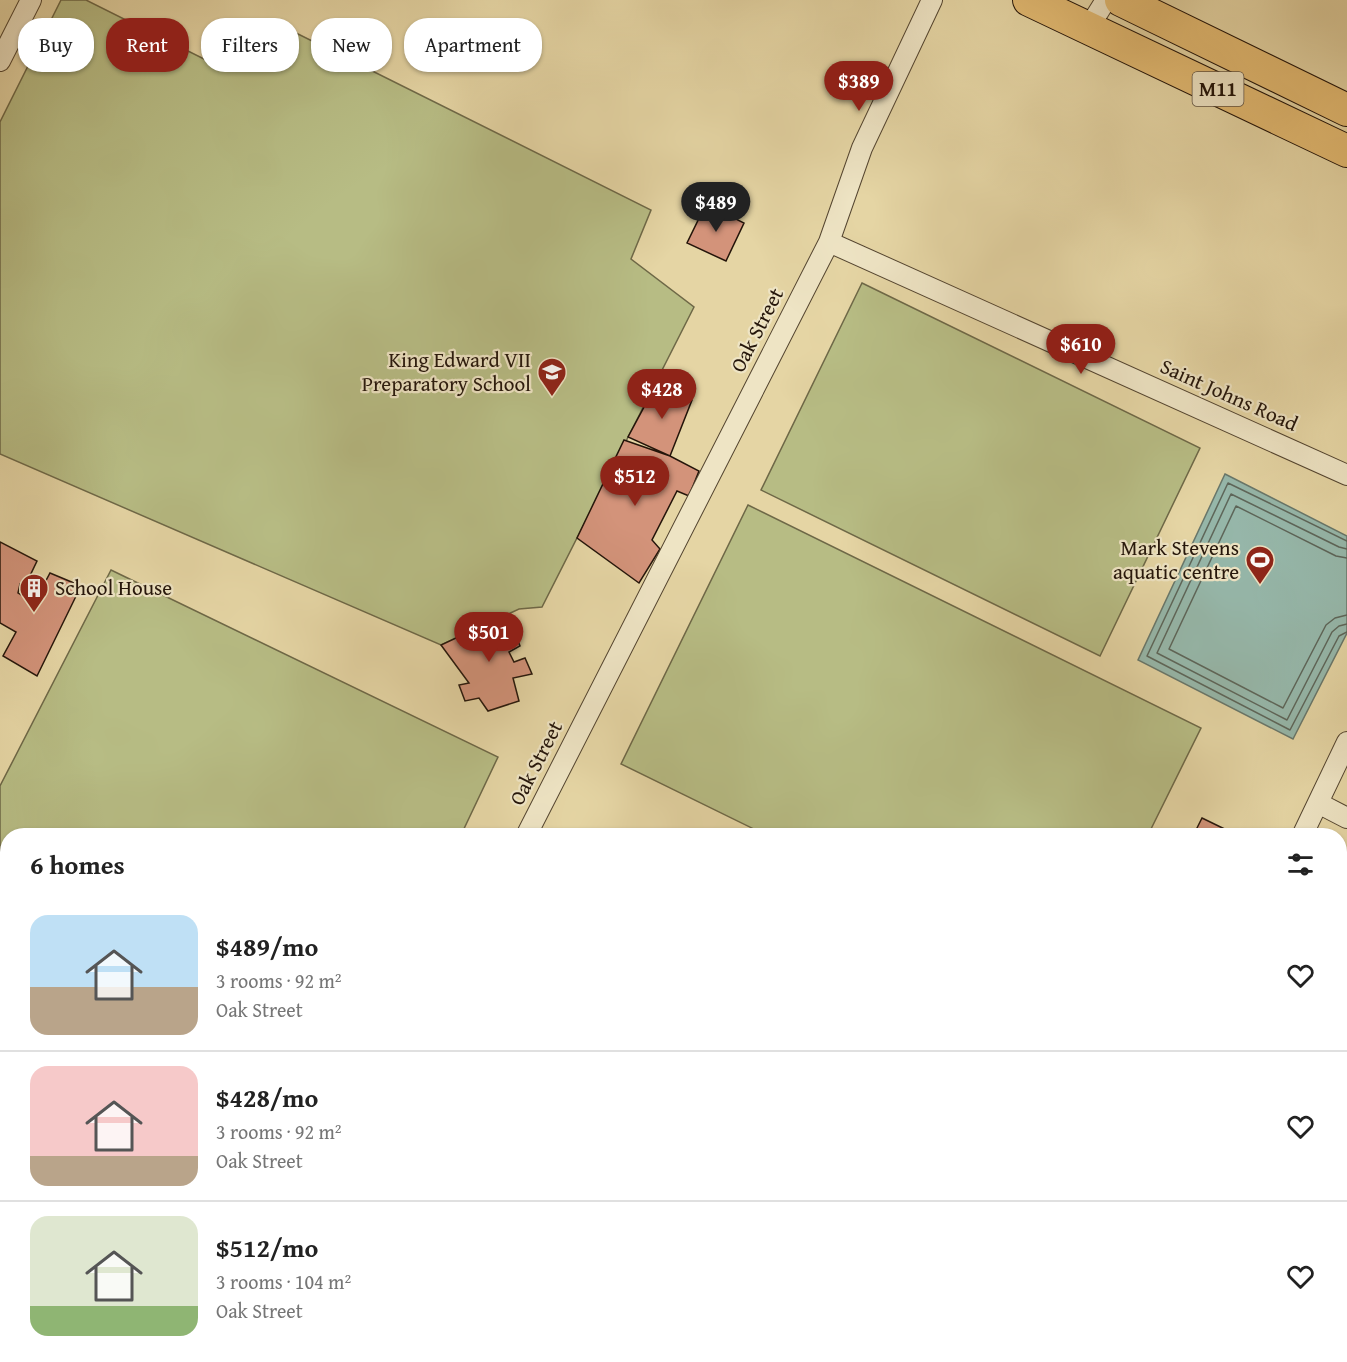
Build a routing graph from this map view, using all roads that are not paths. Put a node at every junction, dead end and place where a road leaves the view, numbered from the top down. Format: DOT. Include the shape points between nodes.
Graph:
graph roads {
  1 [pos="31,0"];
  2 [pos="932,0"];
  3 [pos="1029,0"];
  4 [pos="1106,0"];
  5 [pos="1121,0"];
  6 [pos="1089,27"];
  7 [pos="0,61"];
  8 [pos="1347,110"];
  9 [pos="1347,151"];
  10 [pos="829,242"];
  11 [pos="1347,475"];
  12 [pos="1347,742"];
  13 [pos="1318,803"];
  14 [pos="1347,818"];
  15 [pos="530,828"];
  16 [pos="1306,828"];
  1 -- 7 [label="street"];
  2 -- 10 [label="street, Oak Street" via="862,148"];
  3 -- 6 [label="main road, M11"];
  4 -- 6 [label="street"];
  5 -- 8 [label="main road, M11"];
  6 -- 9 [label="main road, M11"];
  10 -- 11 [label="street, Saint Johns Road"];
  10 -- 15 [label="street, Oak Street"];
  12 -- 13 [label="street"];
  13 -- 14 [label="street"];
  13 -- 16 [label="street"];
}
